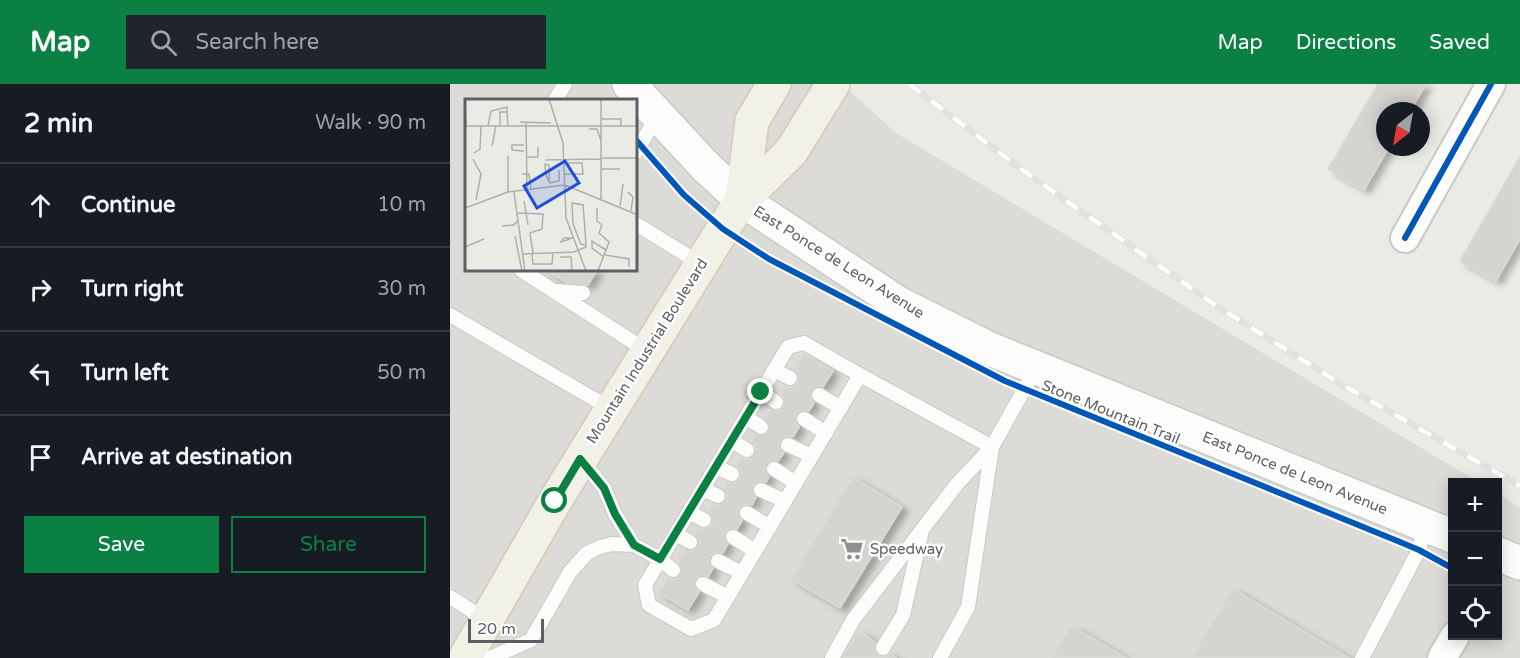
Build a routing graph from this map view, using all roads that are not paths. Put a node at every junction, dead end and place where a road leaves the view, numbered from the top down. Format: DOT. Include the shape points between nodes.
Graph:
graph roads {
  1 [pos="565,84"];
  2 [pos="629,84"];
  3 [pos="833,84"];
  4 [pos="1491,84"];
  5 [pos="773,86"];
  6 [pos="557,99"];
  7 [pos="658,115"];
  8 [pos="638,149"];
  9 [pos="742,200"];
  10 [pos="638,225"];
  11 [pos="1405,238"];
  12 [pos="701,264"];
  13 [pos="526,272"];
  14 [pos="542,272"];
  15 [pos="558,285"];
  16 [pos="583,293"];
  17 [pos="450,315"];
  18 [pos="647,351"];
  19 [pos="1036,368"];
  20 [pos="774,370"];
  21 [pos="860,375"];
  22 [pos="790,378"];
  23 [pos="761,392"];
  24 [pos="819,395"];
  25 [pos="776,402"];
  26 [pos="841,408"];
  27 [pos="611,409"];
  28 [pos="746,417"];
  29 [pos="804,419"];
  30 [pos="761,427"];
  31 [pos="826,433"];
  32 [pos="732,441"];
  33 [pos="788,445"];
  34 [pos="992,447"];
  35 [pos="747,450"];
  36 [pos="812,456"];
  37 [pos="580,459"];
  38 [pos="716,467"];
  39 [pos="774,469"];
  40 [pos="732,474"];
  41 [pos="796,483"];
  42 [pos="703,489"];
  43 [pos="761,490"];
  44 [pos="718,496"];
  45 [pos="786,501"];
  46 [pos="689,512"];
  47 [pos="747,513"];
  48 [pos="704,520"];
  49 [pos="770,526"];
  50 [pos="922,530"];
  51 [pos="1438,531"];
  52 [pos="676,534"];
  53 [pos="732,537"];
  54 [pos="690,542"];
  55 [pos="634,545"];
  56 [pos="755,551"];
  57 [pos="660,559"];
  58 [pos="718,561"];
  59 [pos="674,570"];
  60 [pos="742,573"];
  61 [pos="703,584"];
  62 [pos="450,597"];
  63 [pos="728,597"];
  64 [pos="487,620"];
  65 [pos="1453,640"];
  66 [pos="884,648"];
  67 [pos="465,658"];
  68 [pos="490,658"];
  69 [pos="832,658"];
  70 [pos="940,658"];
  71 [pos="1362,658"];
  72 [pos="1442,658"];
  1 -- 6 [label="lane"];
  2 -- 7 [label="main road, East Ponce de Leon Avenue"];
  3 -- 9 [label="main road" via="791,152"];
  4 -- 11 [label="street"];
  5 -- 9 [label="main road" via="752,121"];
  7 -- 8 [label="lane"];
  7 -- 9 [label="main road, East Ponce de Leon Avenue"];
  9 -- 12 [label="main road, Mountain Industrial Boulevard"];
  9 -- 19 [label="main road, East Ponce de Leon Avenue" via="898,303"];
  10 -- 12 [label="lane"];
  12 -- 18 [label="main road, Mountain Industrial Boulevard"];
  13 -- 15 [label="lane"];
  14 -- 15 [label="lane"];
  15 -- 16 [label="lane"];
  15 -- 18 [label="lane"];
  17 -- 27 [label="lane"];
  18 -- 27 [label="main road, Mountain Industrial Boulevard"];
  19 -- 34 [label="lane"];
  19 -- 51 [label="main road, East Ponce de Leon Avenue"];
  20 -- 21 [label="lane" via="788,347 804,343"];
  20 -- 22 [label="lane"];
  20 -- 23 [label="lane"];
  21 -- 26 [label="lane"];
  21 -- 34 [label="lane"];
  23 -- 25 [label="lane"];
  23 -- 28 [label="lane"];
  24 -- 26 [label="lane"];
  26 -- 31 [label="lane"];
  27 -- 37 [label="main road, Mountain Industrial Boulevard"];
  28 -- 30 [label="lane"];
  28 -- 32 [label="lane"];
  29 -- 31 [label="lane"];
  31 -- 36 [label="lane"];
  32 -- 35 [label="lane"];
  32 -- 38 [label="lane"];
  33 -- 36 [label="lane"];
  34 -- 50 [label="lane"];
  34 -- 70 [label="lane" via="968,607"];
  36 -- 41 [label="lane"];
  37 -- 55 [label="lane" via="604,488"];
  37 -- 64 [label="main road, Mountain Industrial Boulevard"];
  38 -- 40 [label="lane"];
  38 -- 42 [label="lane"];
  39 -- 41 [label="lane"];
  41 -- 45 [label="lane"];
  42 -- 44 [label="lane"];
  42 -- 46 [label="lane"];
  43 -- 45 [label="lane"];
  45 -- 49 [label="lane"];
  46 -- 48 [label="lane"];
  46 -- 52 [label="lane"];
  47 -- 49 [label="lane"];
  49 -- 56 [label="lane"];
  50 -- 66 [label="lane" via="903,615"];
  50 -- 69 [label="lane" via="853,621"];
  51 -- 71 [label="lane" via="1419,550"];
  52 -- 54 [label="lane"];
  52 -- 57 [label="lane"];
  53 -- 56 [label="lane"];
  55 -- 57 [label="lane"];
  55 -- 68 [label="lane" via="612,544 586,553 570,572 531,640"];
  56 -- 60 [label="lane"];
  57 -- 59 [label="lane"];
  57 -- 63 [label="lane" via="645,585 649,605 691,629 714,620"];
  58 -- 60 [label="lane"];
  60 -- 63 [label="lane"];
  61 -- 63 [label="lane"];
  62 -- 64 [label="lane"];
  64 -- 67 [label="main road, Mountain Industrial Boulevard"];
  65 -- 72 [label="street"];
}
